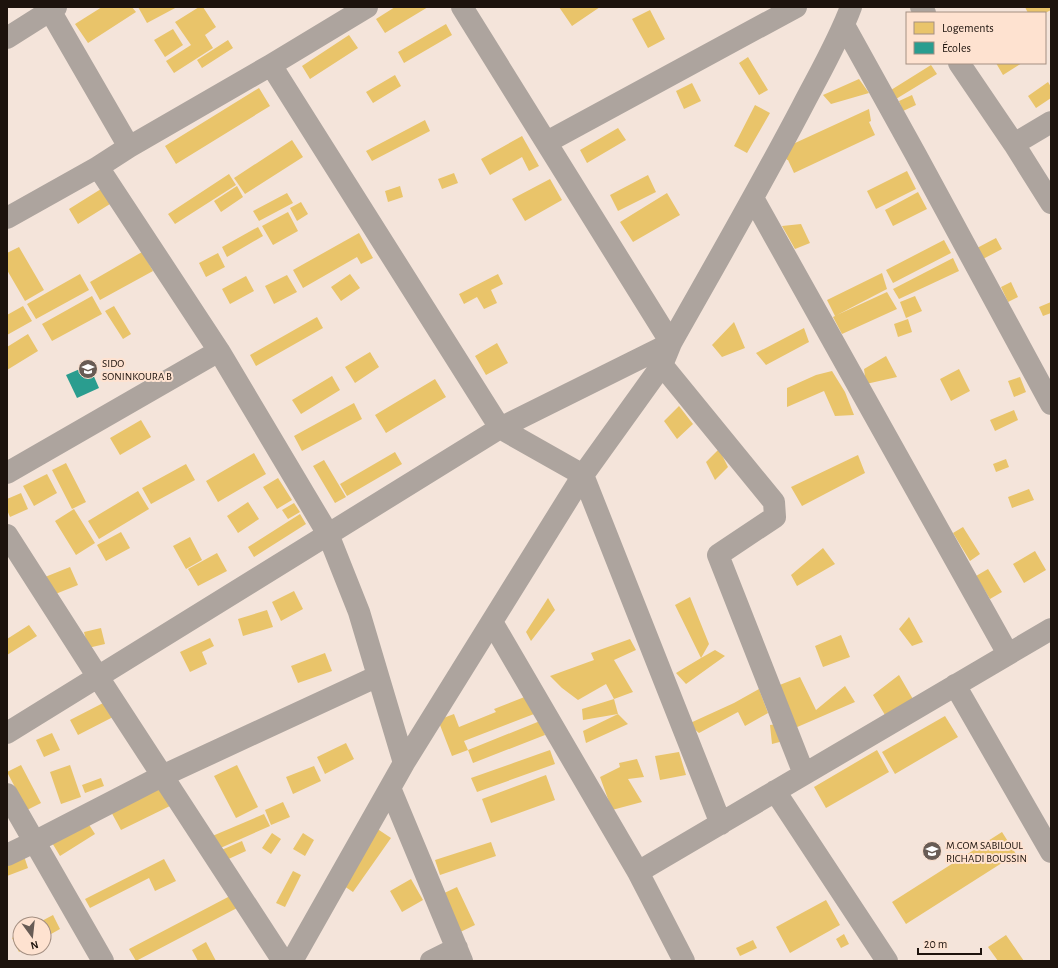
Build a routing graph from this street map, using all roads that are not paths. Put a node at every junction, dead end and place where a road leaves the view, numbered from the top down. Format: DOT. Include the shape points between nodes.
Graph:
graph roads {
  1 [pos="367,7"];
  2 [pos="462,7"];
  3 [pos="796,7"];
  4 [pos="51,8"];
  5 [pos="848,16"];
  6 [pos="7,38"];
  7 [pos="960,64"];
  8 [pos="271,65"];
  9 [pos="1051,122"];
  10 [pos="547,142"];
  11 [pos="1014,144"];
  12 [pos="129,147"];
  13 [pos="98,167"];
  14 [pos="753,198"];
  15 [pos="1051,203"];
  16 [pos="7,218"];
  17 [pos="671,343"];
  18 [pos="219,351"];
  19 [pos="662,365"];
  20 [pos="1051,404"];
  21 [pos="500,428"];
  22 [pos="7,473"];
  23 [pos="583,475"];
  24 [pos="328,534"];
  25 [pos="7,535"];
  26 [pos="492,622"];
  27 [pos="1051,629"];
  28 [pos="1008,654"];
  29 [pos="378,676"];
  30 [pos="98,677"];
  31 [pos="955,685"];
  32 [pos="7,733"];
  33 [pos="404,763"];
  34 [pos="804,774"];
  35 [pos="162,776"];
  36 [pos="390,788"];
  37 [pos="776,791"];
  38 [pos="7,794"];
  39 [pos="721,824"];
  40 [pos="34,842"];
  41 [pos="1051,852"];
  42 [pos="7,855"];
  43 [pos="638,872"];
  44 [pos="460,954"];
  45 [pos="103,961"];
  46 [pos="282,961"];
  47 [pos="292,961"];
  48 [pos="431,961"];
  49 [pos="684,961"];
  50 [pos="887,961"];
  1 -- 8 [label="street"];
  2 -- 10 [label="street"];
  3 -- 10 [label="street"];
  4 -- 6 [label="street"];
  4 -- 12 [label="street"];
  5 -- 14 [label="street"];
  5 -- 20 [label="street" via="920,162"];
  7 -- 11 [label="street"];
  8 -- 12 [label="street"];
  8 -- 21 [label="street"];
  9 -- 11 [label="street"];
  10 -- 17 [label="street"];
  11 -- 15 [label="street"];
  12 -- 13 [label="street"];
  13 -- 16 [label="street"];
  13 -- 18 [label="street"];
  14 -- 17 [label="street"];
  14 -- 28 [label="street"];
  17 -- 19 [label="street"];
  17 -- 21 [label="street"];
  18 -- 22 [label="street"];
  18 -- 24 [label="street"];
  19 -- 23 [label="street"];
  19 -- 34 [label="street" via="774,502 775,517 718,555"];
  21 -- 23 [label="street"];
  21 -- 24 [label="street"];
  23 -- 26 [label="street"];
  23 -- 39 [label="street"];
  24 -- 29 [label="street" via="359,612"];
  24 -- 30 [label="street"];
  25 -- 30 [label="street"];
  26 -- 33 [label="street"];
  26 -- 43 [label="street"];
  27 -- 28 [label="street"];
  28 -- 31 [label="street"];
  29 -- 33 [label="street"];
  29 -- 35 [label="street"];
  30 -- 32 [label="street"];
  30 -- 35 [label="street"];
  31 -- 34 [label="street"];
  31 -- 41 [label="street"];
  33 -- 36 [label="street"];
  34 -- 37 [label="street"];
  35 -- 40 [label="street"];
  35 -- 46 [label="street"];
  36 -- 44 [label="street"];
  36 -- 47 [label="street"];
  37 -- 39 [label="street"];
  37 -- 50 [label="street"];
  38 -- 40 [label="street"];
  39 -- 43 [label="street"];
  40 -- 42 [label="street"];
  40 -- 45 [label="street"];
  43 -- 49 [label="street"];
  44 -- 48 [label="street"];
}
